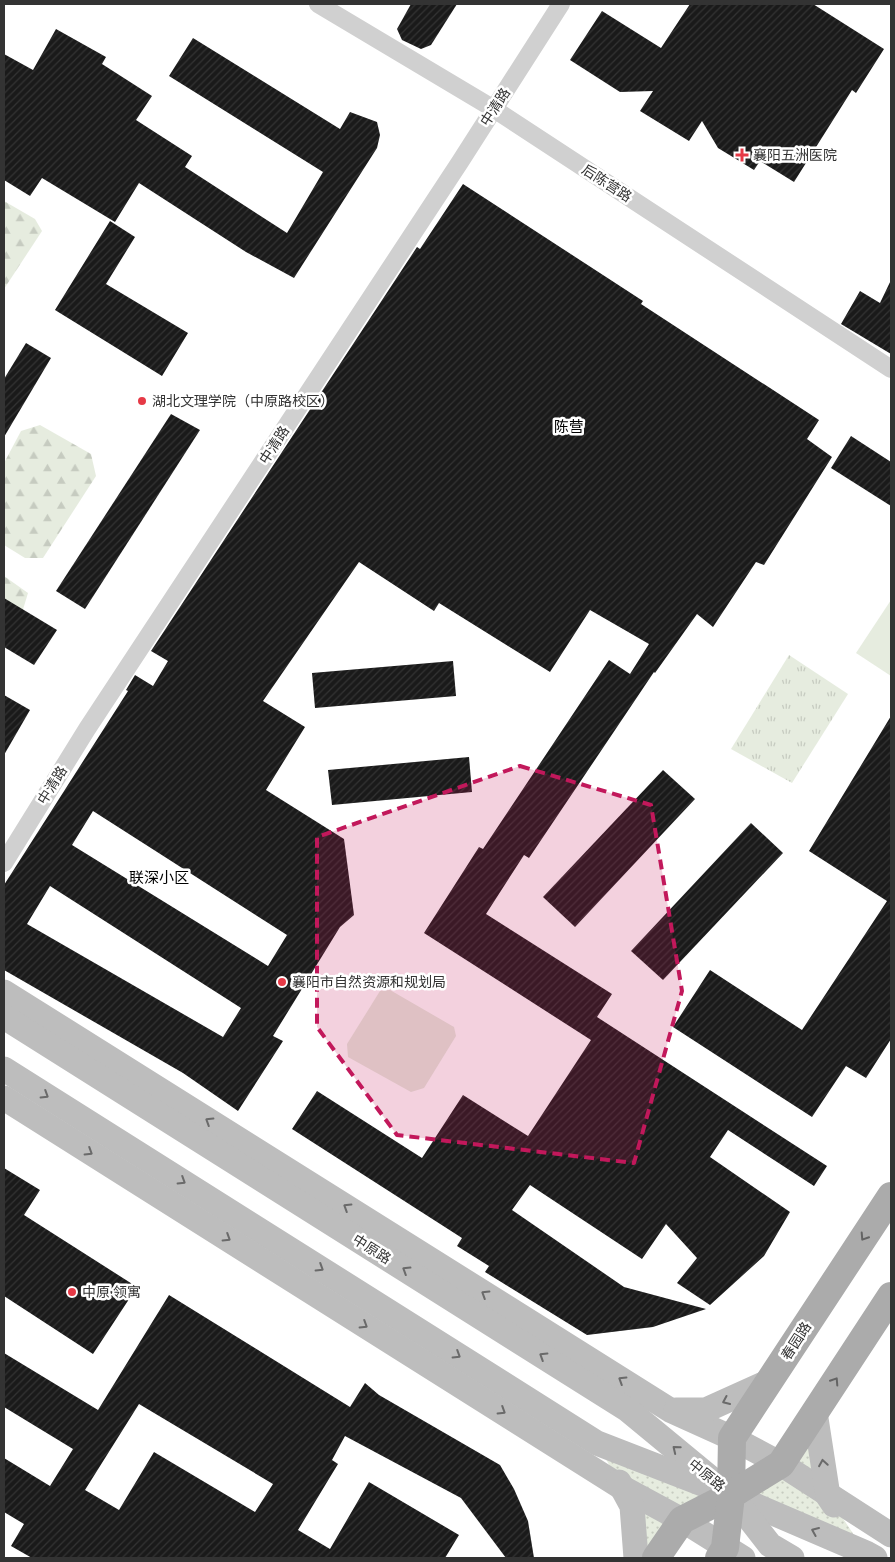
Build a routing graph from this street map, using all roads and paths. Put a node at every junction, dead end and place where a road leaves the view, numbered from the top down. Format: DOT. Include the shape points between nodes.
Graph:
graph roads {
  1 [pos="318,4"];
  2 [pos="562,4"];
  3 [pos="494,109"];
  4 [pos="891,369"];
  5 [pos="4,863"];
  6 [pos="4,992"];
  7 [pos="4,1017"];
  8 [pos="4,1069"];
  9 [pos="4,1098"];
  10 [pos="891,1196"];
  11 [pos="891,1296"];
  12 [pos="770,1380"];
  13 [pos="628,1410"];
  14 [pos="670,1410"];
  15 [pos="815,1412"];
  16 [pos="732,1438"];
  17 [pos="597,1443"];
  18 [pos="781,1464"];
  19 [pos="621,1487"];
  20 [pos="731,1494"];
  21 [pos="828,1496"];
  22 [pos="682,1520"];
  23 [pos="634,1531"];
  24 [pos="891,1535"];
  25 [pos="729,1555"];
  26 [pos="870,1556"];
  27 [pos="618,1558"];
  28 [pos="636,1558"];
  29 [pos="656,1558"];
  30 [pos="792,1558"];
  1 -- 3 [label="street, 后陈营路"];
  2 -- 3 [label="street, 中清路"];
  3 -- 4 [label="street, 后陈营路"];
  3 -- 5 [label="street, 中清路" via="87,729"];
  14 -- 6 [label="main road, one-way"];
  13 -- 7 [label="main road, 中原路, one-way"];
  8 -- 17 [label="main road, 中原路, one-way"];
  9 -- 19 [label="main road, one-way"];
  10 -- 12 [label="main road, 春园路, one-way"];
  15 -- 11 [label="main road, one-way"];
  12 -- 14 [label="main road, one-way" via="706,1410"];
  12 -- 16 [label="main road, 春园路"];
  13 -- 14 [label="main road"];
  20 -- 13 [label="main road, 中原路, one-way"];
  14 -- 16 [label="main road"];
  15 -- 18 [label="main road"];
  21 -- 15 [label="main road, one-way"];
  16 -- 18 [label="main road"];
  16 -- 20 [label="main road"];
  17 -- 19 [label="main road"];
  17 -- 20 [label="main road, 中原路"];
  18 -- 20 [label="main road"];
  18 -- 21 [label="main road"];
  19 -- 22 [label="main road"];
  19 -- 23 [label="main road" via="632,1506"];
  20 -- 22 [label="main road"];
  20 -- 25 [label="main road"];
  26 -- 20 [label="main road, 中原路, one-way"];
  20 -- 30 [label="main road, 中原路" via="770,1545"];
  21 -- 24 [label="main road"];
  21 -- 26 [label="main road"];
  22 -- 25 [label="main road"];
  22 -- 29 [label="main road"];
  23 -- 27 [label="main road"];
  23 -- 28 [label="main road"];
}
